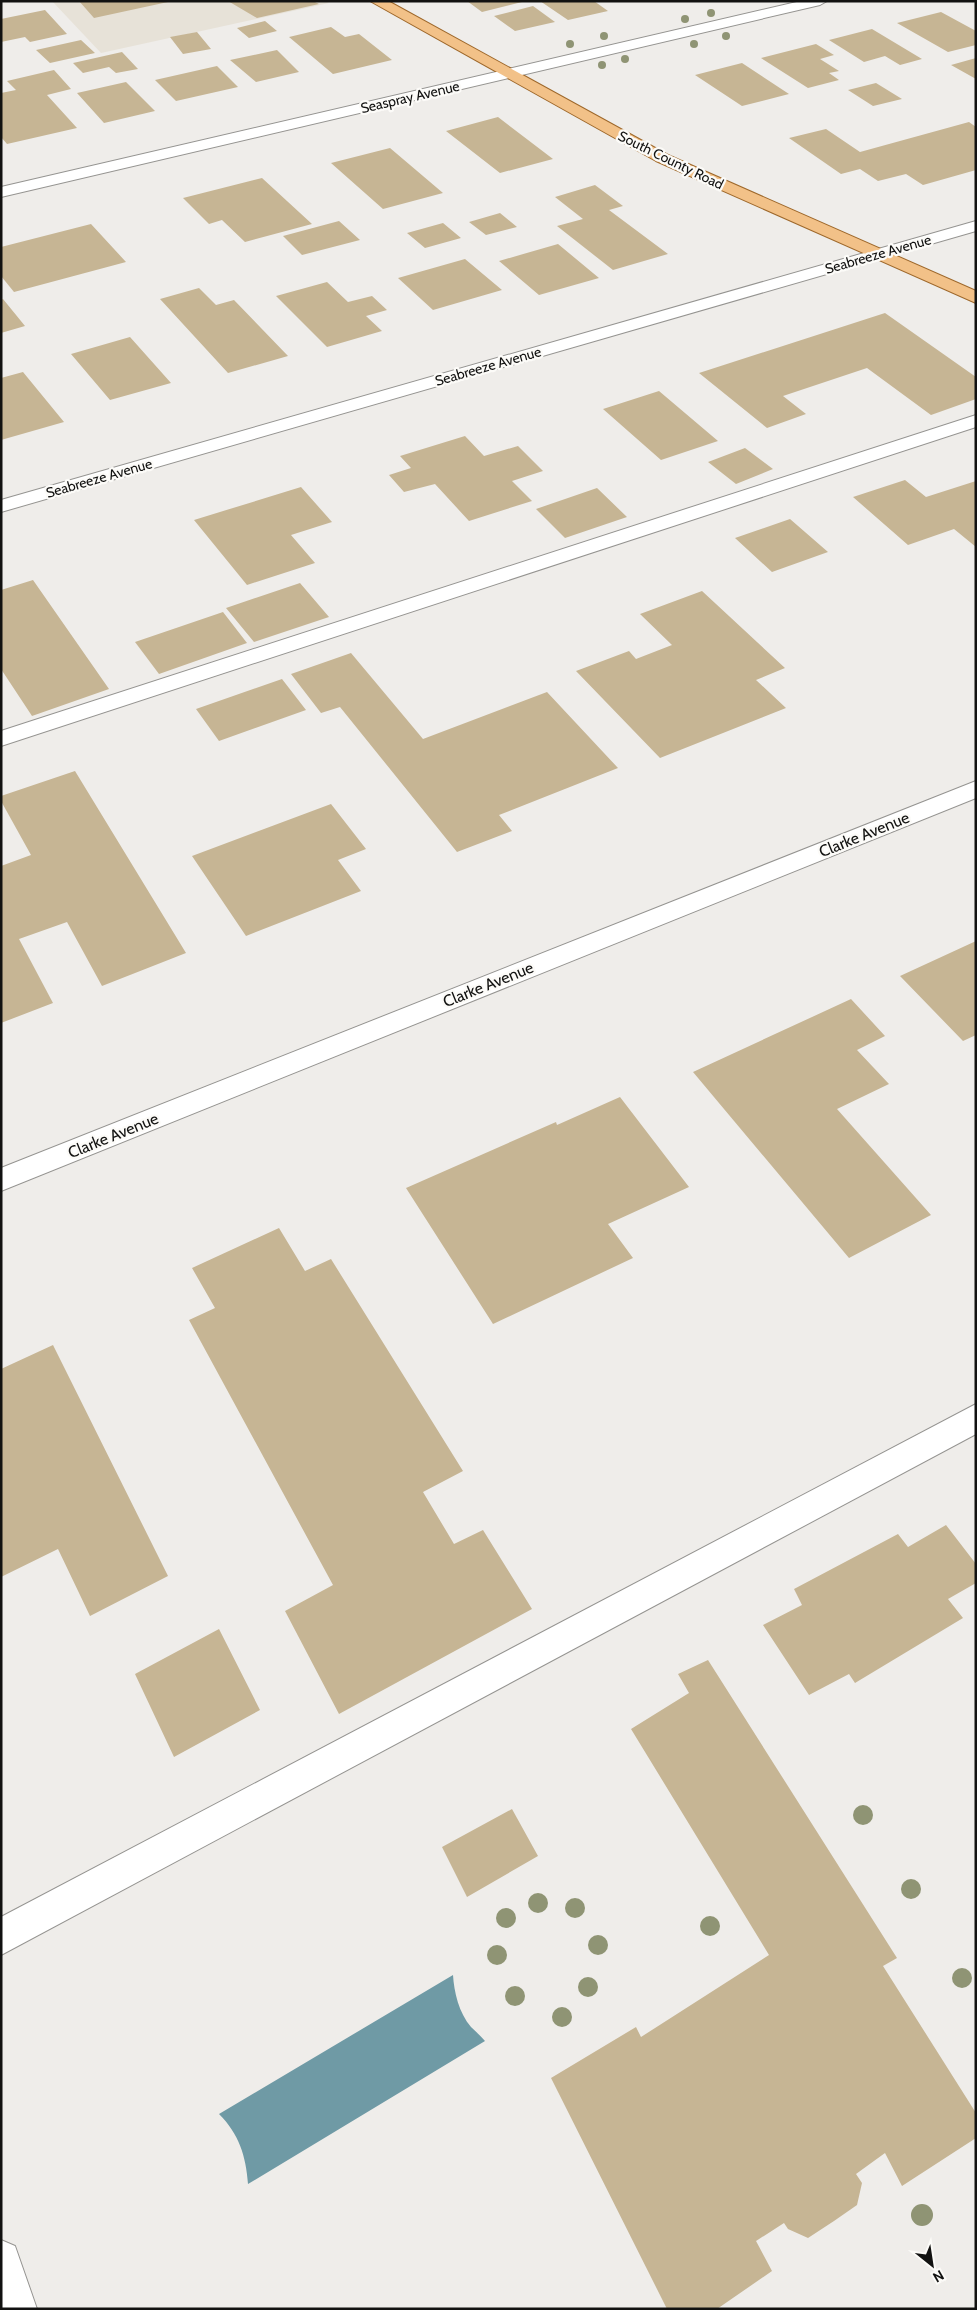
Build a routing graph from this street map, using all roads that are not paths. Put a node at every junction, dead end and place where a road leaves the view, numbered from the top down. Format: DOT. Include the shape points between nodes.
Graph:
graph roads {
  1 [pos="377,1"];
  2 [pos="820,1"];
  3 [pos="508,74"];
  4 [pos="1,192"];
  5 [pos="976,226"];
  6 [pos="878,254"];
  7 [pos="976,298"];
  8 [pos="976,421"];
  9 [pos="1,506"];
  10 [pos="1,739"];
  11 [pos="976,789"];
  12 [pos="1,1180"];
  13 [pos="976,1418"];
  14 [pos="1,1937"];
  15 [pos="1,2260"];
  16 [pos="17,2309"];
  1 -- 3 [label="main road, South County Road"];
  2 -- 3 [label="street, Seaspray Avenue"];
  3 -- 4 [label="street, Seaspray Avenue"];
  3 -- 6 [label="main road, South County Road" via="662,158"];
  5 -- 6 [label="street, Seabreeze Avenue"];
  6 -- 7 [label="main road, South County Road"];
  6 -- 9 [label="street, Seabreeze Avenue"];
  8 -- 10 [label="street"];
  11 -- 12 [label="street, Clarke Avenue"];
  13 -- 14 [label="street"];
  15 -- 16 [label="street"];
}
